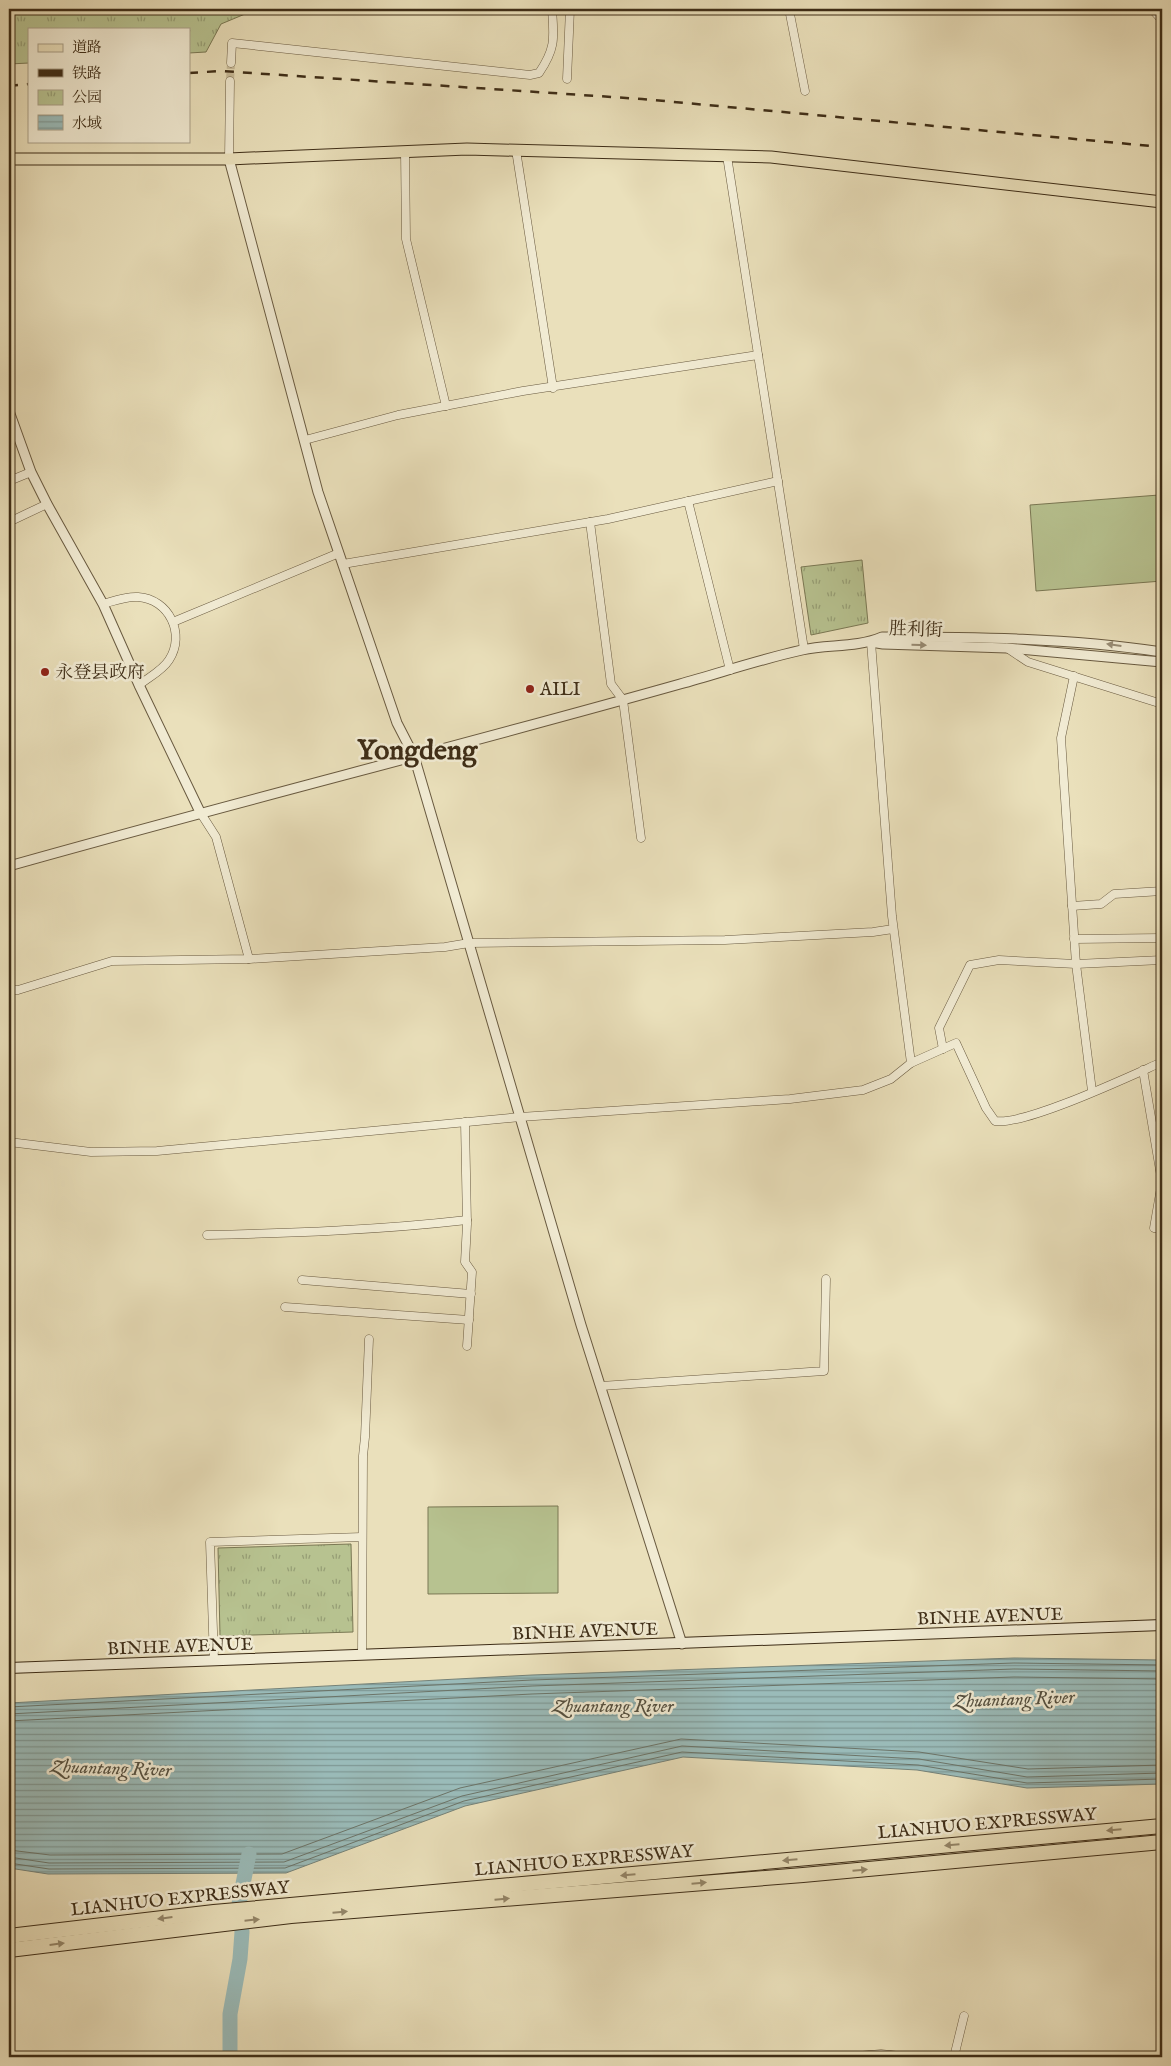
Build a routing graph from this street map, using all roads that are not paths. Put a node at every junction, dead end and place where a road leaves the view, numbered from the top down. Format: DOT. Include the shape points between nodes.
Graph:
graph roads {
  1 [pos="552,9"];
  2 [pos="570,9"];
  3 [pos="720,9"];
  4 [pos="742,9"];
  5 [pos="789,9"];
  6 [pos="1152,9"];
  7 [pos="1162,20"];
  8 [pos="231,63"];
  9 [pos="567,79"];
  10 [pos="230,81"];
  11 [pos="805,91"];
  12 [pos="516,150"];
  13 [pos="405,151"];
  14 [pos="727,156"];
  15 [pos="9,159"];
  16 [pos="229,159"];
  17 [pos="1162,202"];
  18 [pos="758,355"];
  19 [pos="553,388"];
  20 [pos="446,406"];
  21 [pos="9,411"];
  22 [pos="305,440"];
  23 [pos="31,472"];
  24 [pos="9,481"];
  25 [pos="778,481"];
  26 [pos="688,502"];
  27 [pos="47,504"];
  28 [pos="9,522"];
  29 [pos="590,522"];
  30 [pos="339,553"];
  31 [pos="343,564"];
  32 [pos="103,604"];
  33 [pos="173,622"];
  34 [pos="871,642"];
  35 [pos="1008,648"];
  36 [pos="804,649"];
  37 [pos="1162,652"];
  38 [pos="1162,662"];
  39 [pos="730,670"];
  40 [pos="1074,676"];
  41 [pos="139,685"];
  42 [pos="623,700"];
  43 [pos="1162,704"];
  44 [pos="414,756"];
  45 [pos="200,812"];
  46 [pos="641,838"];
  47 [pos="9,866"];
  48 [pos="1162,891"];
  49 [pos="1072,906"];
  50 [pos="893,928"];
  51 [pos="1162,938"];
  52 [pos="1074,939"];
  53 [pos="469,943"];
  54 [pos="249,959"];
  55 [pos="1162,960"];
  56 [pos="1076,964"];
  57 [pos="9,990"];
  58 [pos="943,1049"];
  59 [pos="1162,1062"];
  60 [pos="911,1063"];
  61 [pos="1143,1070"];
  62 [pos="1092,1091"];
  63 [pos="520,1117"];
  64 [pos="465,1122"];
  65 [pos="9,1142"];
  66 [pos="1162,1182"];
  67 [pos="466,1220"];
  68 [pos="1162,1229"];
  69 [pos="207,1235"];
  70 [pos="826,1279"];
  71 [pos="302,1280"];
  72 [pos="471,1294"];
  73 [pos="285,1307"];
  74 [pos="469,1320"];
  75 [pos="369,1339"];
  76 [pos="467,1346"];
  77 [pos="601,1386"];
  78 [pos="362,1537"];
  79 [pos="1162,1626"];
  80 [pos="682,1644"];
  81 [pos="362,1655"];
  82 [pos="214,1661"];
  83 [pos="9,1668"];
  84 [pos="1162,1826"];
  85 [pos="1162,1842"];
  86 [pos="291,1911"];
  87 [pos="214,1918"];
  88 [pos="9,1936"];
  89 [pos="9,1950"];
  90 [pos="964,2016"];
  91 [pos="845,2057"];
  92 [pos="910,2057"];
  93 [pos="954,2057"];
  1 -- 8 [label="street" via="554,41 549,60 539,73 530,75 232,43"];
  2 -- 9 [label="street"];
  3 -- 4 [label="street"];
  5 -- 11 [label="street"];
  6 -- 7 [label="street"];
  10 -- 16 [label="street"];
  12 -- 13 [label="main road"];
  12 -- 14 [label="main road"];
  12 -- 19 [label="street"];
  13 -- 16 [label="main road"];
  13 -- 20 [label="street" via="406,239"];
  14 -- 17 [label="main road" via="771,157"];
  14 -- 18 [label="street"];
  15 -- 16 [label="main road"];
  16 -- 22 [label="street"];
  18 -- 19 [label="street"];
  18 -- 25 [label="street"];
  19 -- 20 [label="street"];
  20 -- 22 [label="street" via="398,415"];
  21 -- 23 [label="street"];
  22 -- 30 [label="street" via="318,492"];
  23 -- 24 [label="street"];
  23 -- 27 [label="street"];
  25 -- 26 [label="street"];
  25 -- 36 [label="street"];
  26 -- 29 [label="street"];
  26 -- 39 [label="street"];
  27 -- 28 [label="street"];
  27 -- 32 [label="street"];
  29 -- 31 [label="street"];
  29 -- 42 [label="street" via="611,684"];
  30 -- 31 [label="street"];
  30 -- 33 [label="street"];
  31 -- 44 [label="street" via="397,723"];
  32 -- 33 [label="street" via="126,597 145,598 162,607"];
  32 -- 41 [label="street"];
  33 -- 41 [label="street" via="176,643 171,657 163,668"];
  34 -- 35 [label="street, 胜利街, one-way"];
  34 -- 36 [label="street"];
  37 -- 34 [label="street, 胜利街, one-way" via="1107,644 1008,637 882,637"];
  34 -- 50 [label="street"];
  35 -- 38 [label="street, 胜利街"];
  35 -- 40 [label="street" via="1028,662"];
  36 -- 39 [label="street"];
  39 -- 42 [label="street"];
  40 -- 43 [label="street"];
  40 -- 49 [label="street" via="1061,738"];
  41 -- 45 [label="street"];
  42 -- 44 [label="street"];
  42 -- 46 [label="street"];
  44 -- 45 [label="street"];
  44 -- 53 [label="street"];
  45 -- 47 [label="street"];
  45 -- 54 [label="street" via="216,838"];
  48 -- 49 [label="street" via="1114,894 1101,904"];
  49 -- 52 [label="street"];
  50 -- 53 [label="street" via="873,932 725,940"];
  50 -- 60 [label="street"];
  51 -- 52 [label="street"];
  52 -- 56 [label="street"];
  53 -- 54 [label="street"];
  53 -- 63 [label="street"];
  54 -- 57 [label="street" via="112,961"];
  55 -- 56 [label="street"];
  56 -- 58 [label="street" via="999,960 970,965 939,1028"];
  56 -- 62 [label="street"];
  58 -- 60 [label="street"];
  58 -- 62 [label="street" via="956,1043 995,1121 1004,1123"];
  59 -- 61 [label="street"];
  60 -- 63 [label="street" via="892,1079 864,1090 790,1099"];
  61 -- 62 [label="street"];
  61 -- 66 [label="street"];
  63 -- 64 [label="street"];
  63 -- 77 [label="street"];
  64 -- 65 [label="street" via="157,1151 91,1152"];
  64 -- 67 [label="street"];
  66 -- 68 [label="street" via="1154,1228"];
  67 -- 69 [label="street" via="333,1232"];
  67 -- 72 [label="street" via="465,1262 472,1272"];
  70 -- 77 [label="street" via="824,1372"];
  71 -- 72 [label="street"];
  72 -- 74 [label="street"];
  73 -- 74 [label="street"];
  74 -- 76 [label="street"];
  75 -- 78 [label="street"];
  77 -- 80 [label="street"];
  78 -- 81 [label="street"];
  78 -- 82 [label="street" via="210,1542"];
  79 -- 80 [label="main road, BINHE AVENUE"];
  80 -- 81 [label="main road, BINHE AVENUE"];
  81 -- 82 [label="main road, BINHE AVENUE"];
  82 -- 83 [label="main road, BINHE AVENUE"];
  84 -- 86 [label="highway, LIANHUO EXPRESSWAY, one-way"];
  86 -- 85 [label="highway, LIANHUO EXPRESSWAY, one-way" via="803,1875"];
  86 -- 87 [label="highway, LIANHUO EXPRESSWAY"];
  87 -- 88 [label="highway, LIANHUO EXPRESSWAY, one-way"];
  89 -- 87 [label="highway, LIANHUO EXPRESSWAY, one-way"];
  90 -- 93 [label="street"];
  91 -- 92 [label="street" via="881,2054"];
}
